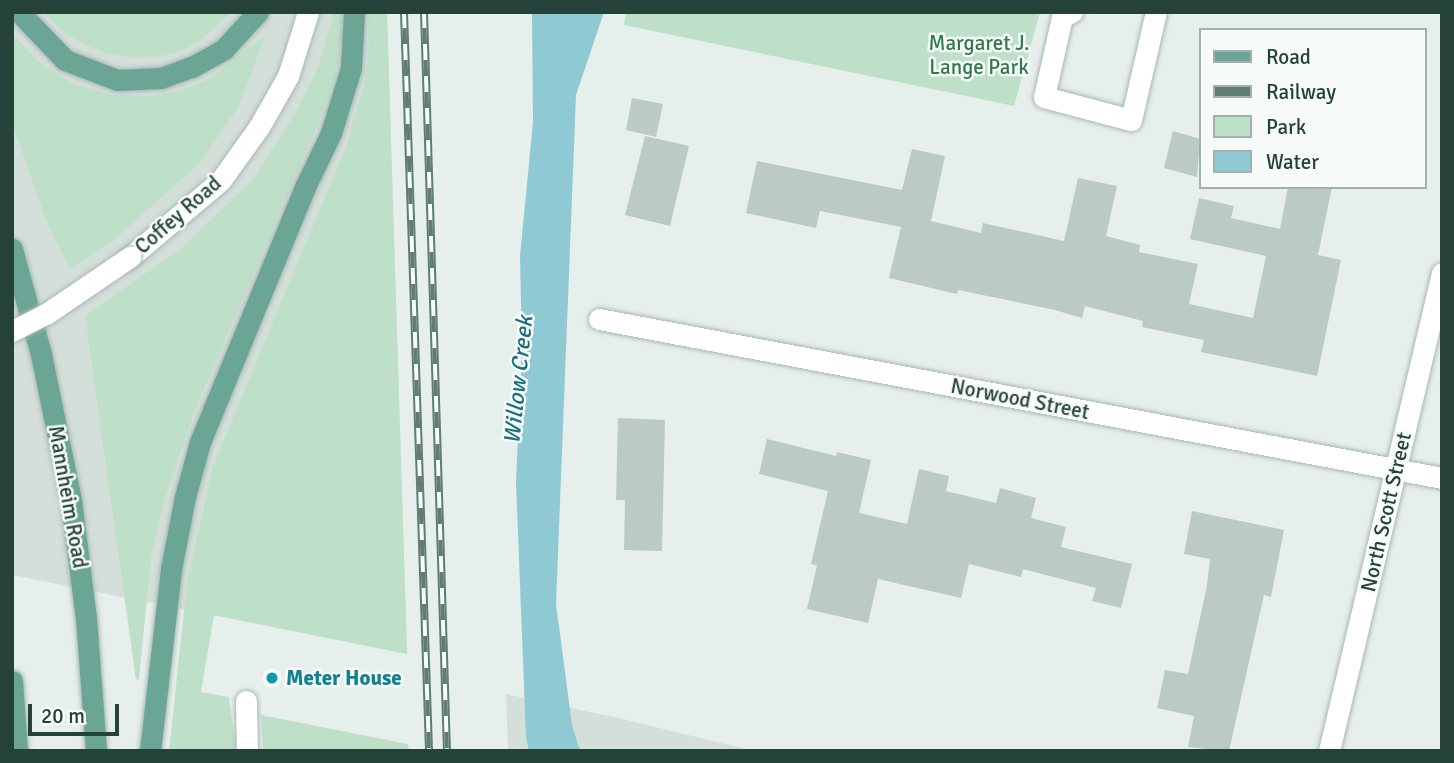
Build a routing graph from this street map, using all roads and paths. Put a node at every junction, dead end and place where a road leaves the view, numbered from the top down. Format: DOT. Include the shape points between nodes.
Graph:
graph roads {
  1 [pos="19,12"];
  2 [pos="258,12"];
  3 [pos="308,12"];
  4 [pos="354,12"];
  5 [pos="1072,12"];
  6 [pos="1156,12"];
  7 [pos="12,249"];
  8 [pos="1442,273"];
  9 [pos="599,319"];
  10 [pos="12,331"];
  11 [pos="1397,469"];
  12 [pos="1442,478"];
  13 [pos="12,681"];
  14 [pos="246,701"];
  15 [pos="17,751"];
  16 [pos="96,751"];
  17 [pos="150,751"];
  18 [pos="247,751"];
  19 [pos="1329,751"];
  1 -- 2 [label="main road" via="65,60 117,80 161,78 192,67 224,49"];
  3 -- 10 [label="street, Coffey Road, bridge" via="288,76 259,127 220,180 130,257 47,314"];
  4 -- 17 [label="main road" via="351,68 331,133 200,442 171,569"];
  5 -- 6 [label="street" via="1062,17 1044,97 1131,120"];
  7 -- 16 [label="main road, Mannheim Road" via="41,354 71,500"];
  8 -- 11 [label="street, North Scott Street"];
  9 -- 11 [label="street, Norwood Street"];
  11 -- 12 [label="street, Norwood Street"];
  11 -- 19 [label="street, North Scott Street"];
  13 -- 15 [label="main road"];
  14 -- 18 [label="street"];
}
